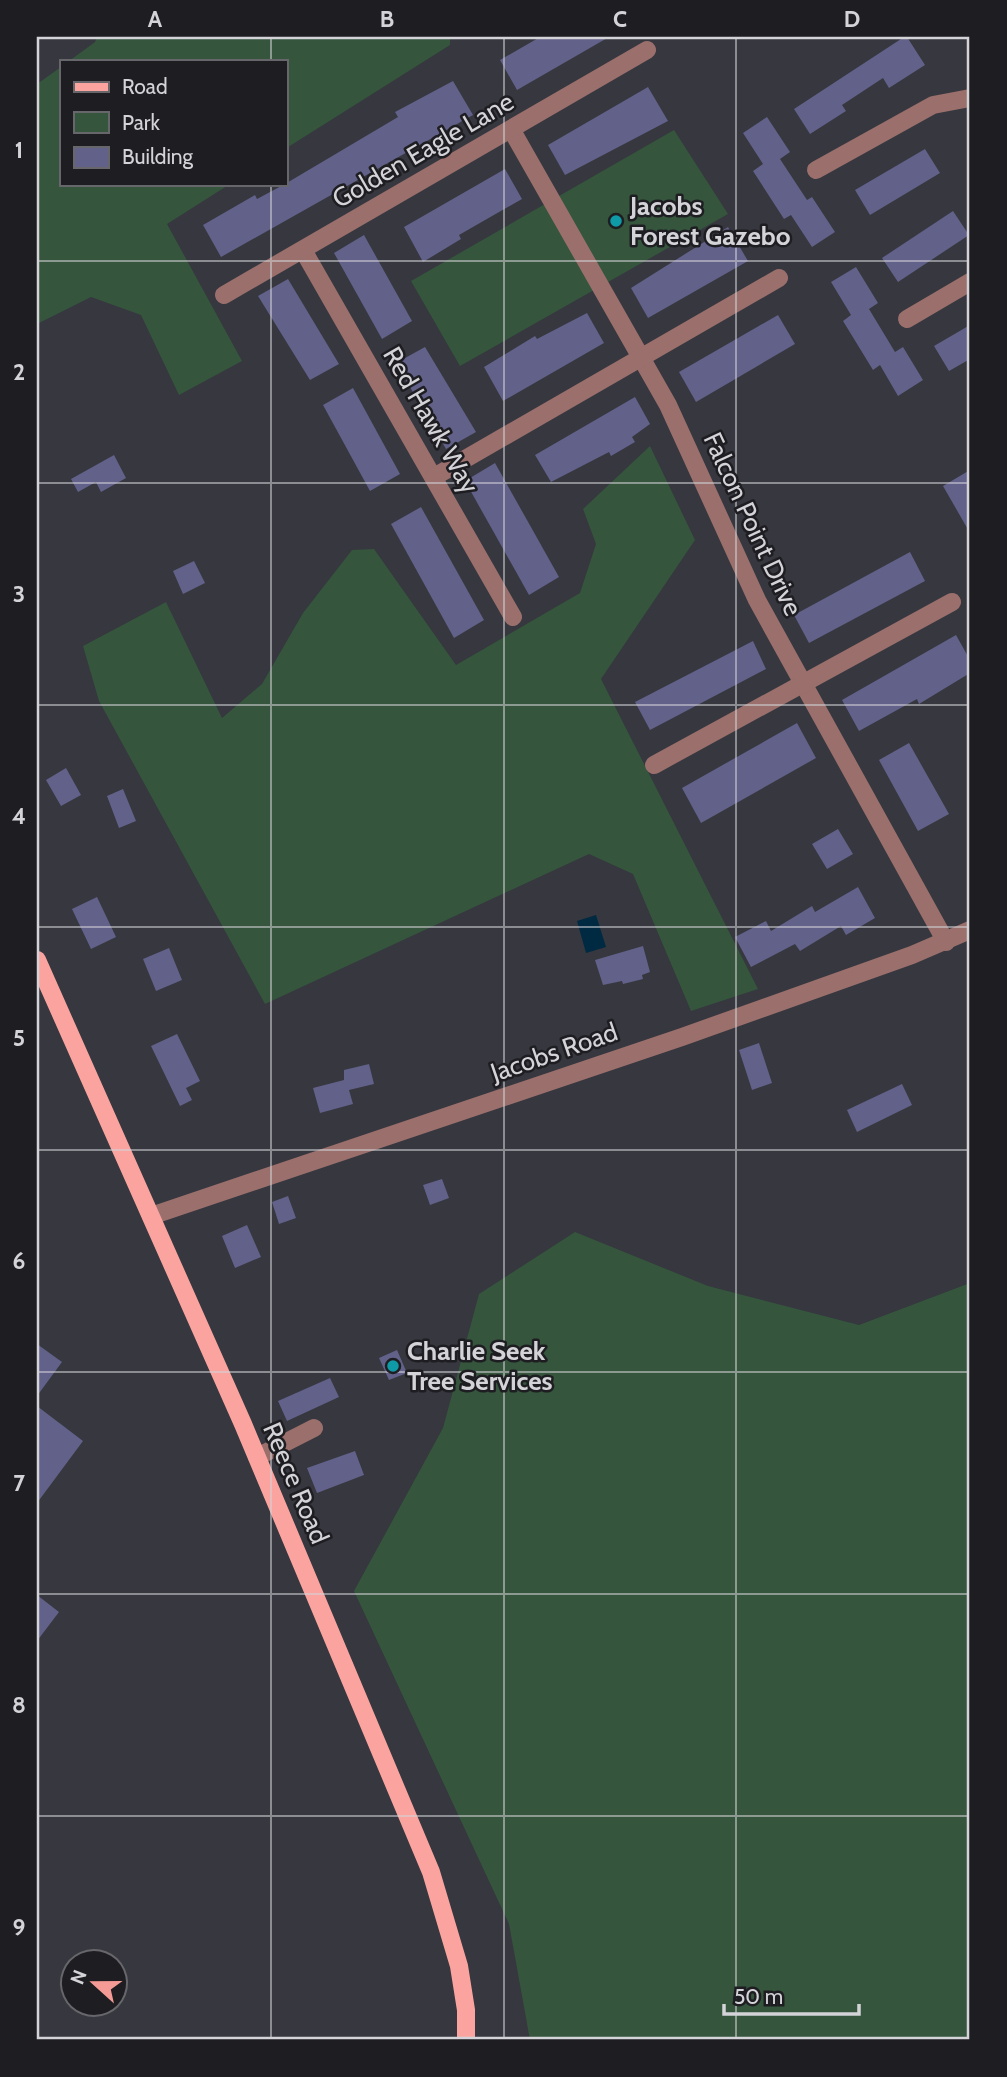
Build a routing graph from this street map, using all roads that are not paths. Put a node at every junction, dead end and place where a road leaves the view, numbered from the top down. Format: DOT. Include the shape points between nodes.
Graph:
graph roads {
  1 [pos="647,50"];
  2 [pos="970,98"];
  3 [pos="511,129"];
  4 [pos="816,170"];
  5 [pos="303,250"];
  6 [pos="779,278"];
  7 [pos="970,282"];
  8 [pos="225,295"];
  9 [pos="907,319"];
  10 [pos="641,358"];
  11 [pos="434,477"];
  12 [pos="953,601"];
  13 [pos="513,617"];
  14 [pos="803,685"];
  15 [pos="654,765"];
  16 [pos="970,930"];
  17 [pos="946,942"];
  18 [pos="37,960"];
  19 [pos="151,1216"];
  20 [pos="314,1429"];
  21 [pos="257,1457"];
  22 [pos="466,2040"];
  1 -- 3 [label="street, Golden Eagle Lane"];
  2 -- 4 [label="street" via="933,105"];
  3 -- 5 [label="street, Golden Eagle Lane"];
  3 -- 10 [label="street, Falcon Point Drive"];
  5 -- 8 [label="street, Golden Eagle Lane"];
  5 -- 11 [label="street, Red Hawk Way"];
  6 -- 10 [label="street"];
  7 -- 9 [label="street"];
  10 -- 11 [label="street"];
  10 -- 14 [label="street, Falcon Point Drive"];
  11 -- 13 [label="street, Red Hawk Way"];
  12 -- 14 [label="street"];
  14 -- 15 [label="street"];
  14 -- 17 [label="street, Falcon Point Drive"];
  16 -- 17 [label="street, Jacobs Road"];
  17 -- 19 [label="street, Jacobs Road" via="682,1037"];
  18 -- 19 [label="main road, Reece Road"];
  19 -- 21 [label="main road, Reece Road"];
  20 -- 21 [label="street"];
  21 -- 22 [label="main road, Reece Road" via="431,1872 459,1966"];
}
